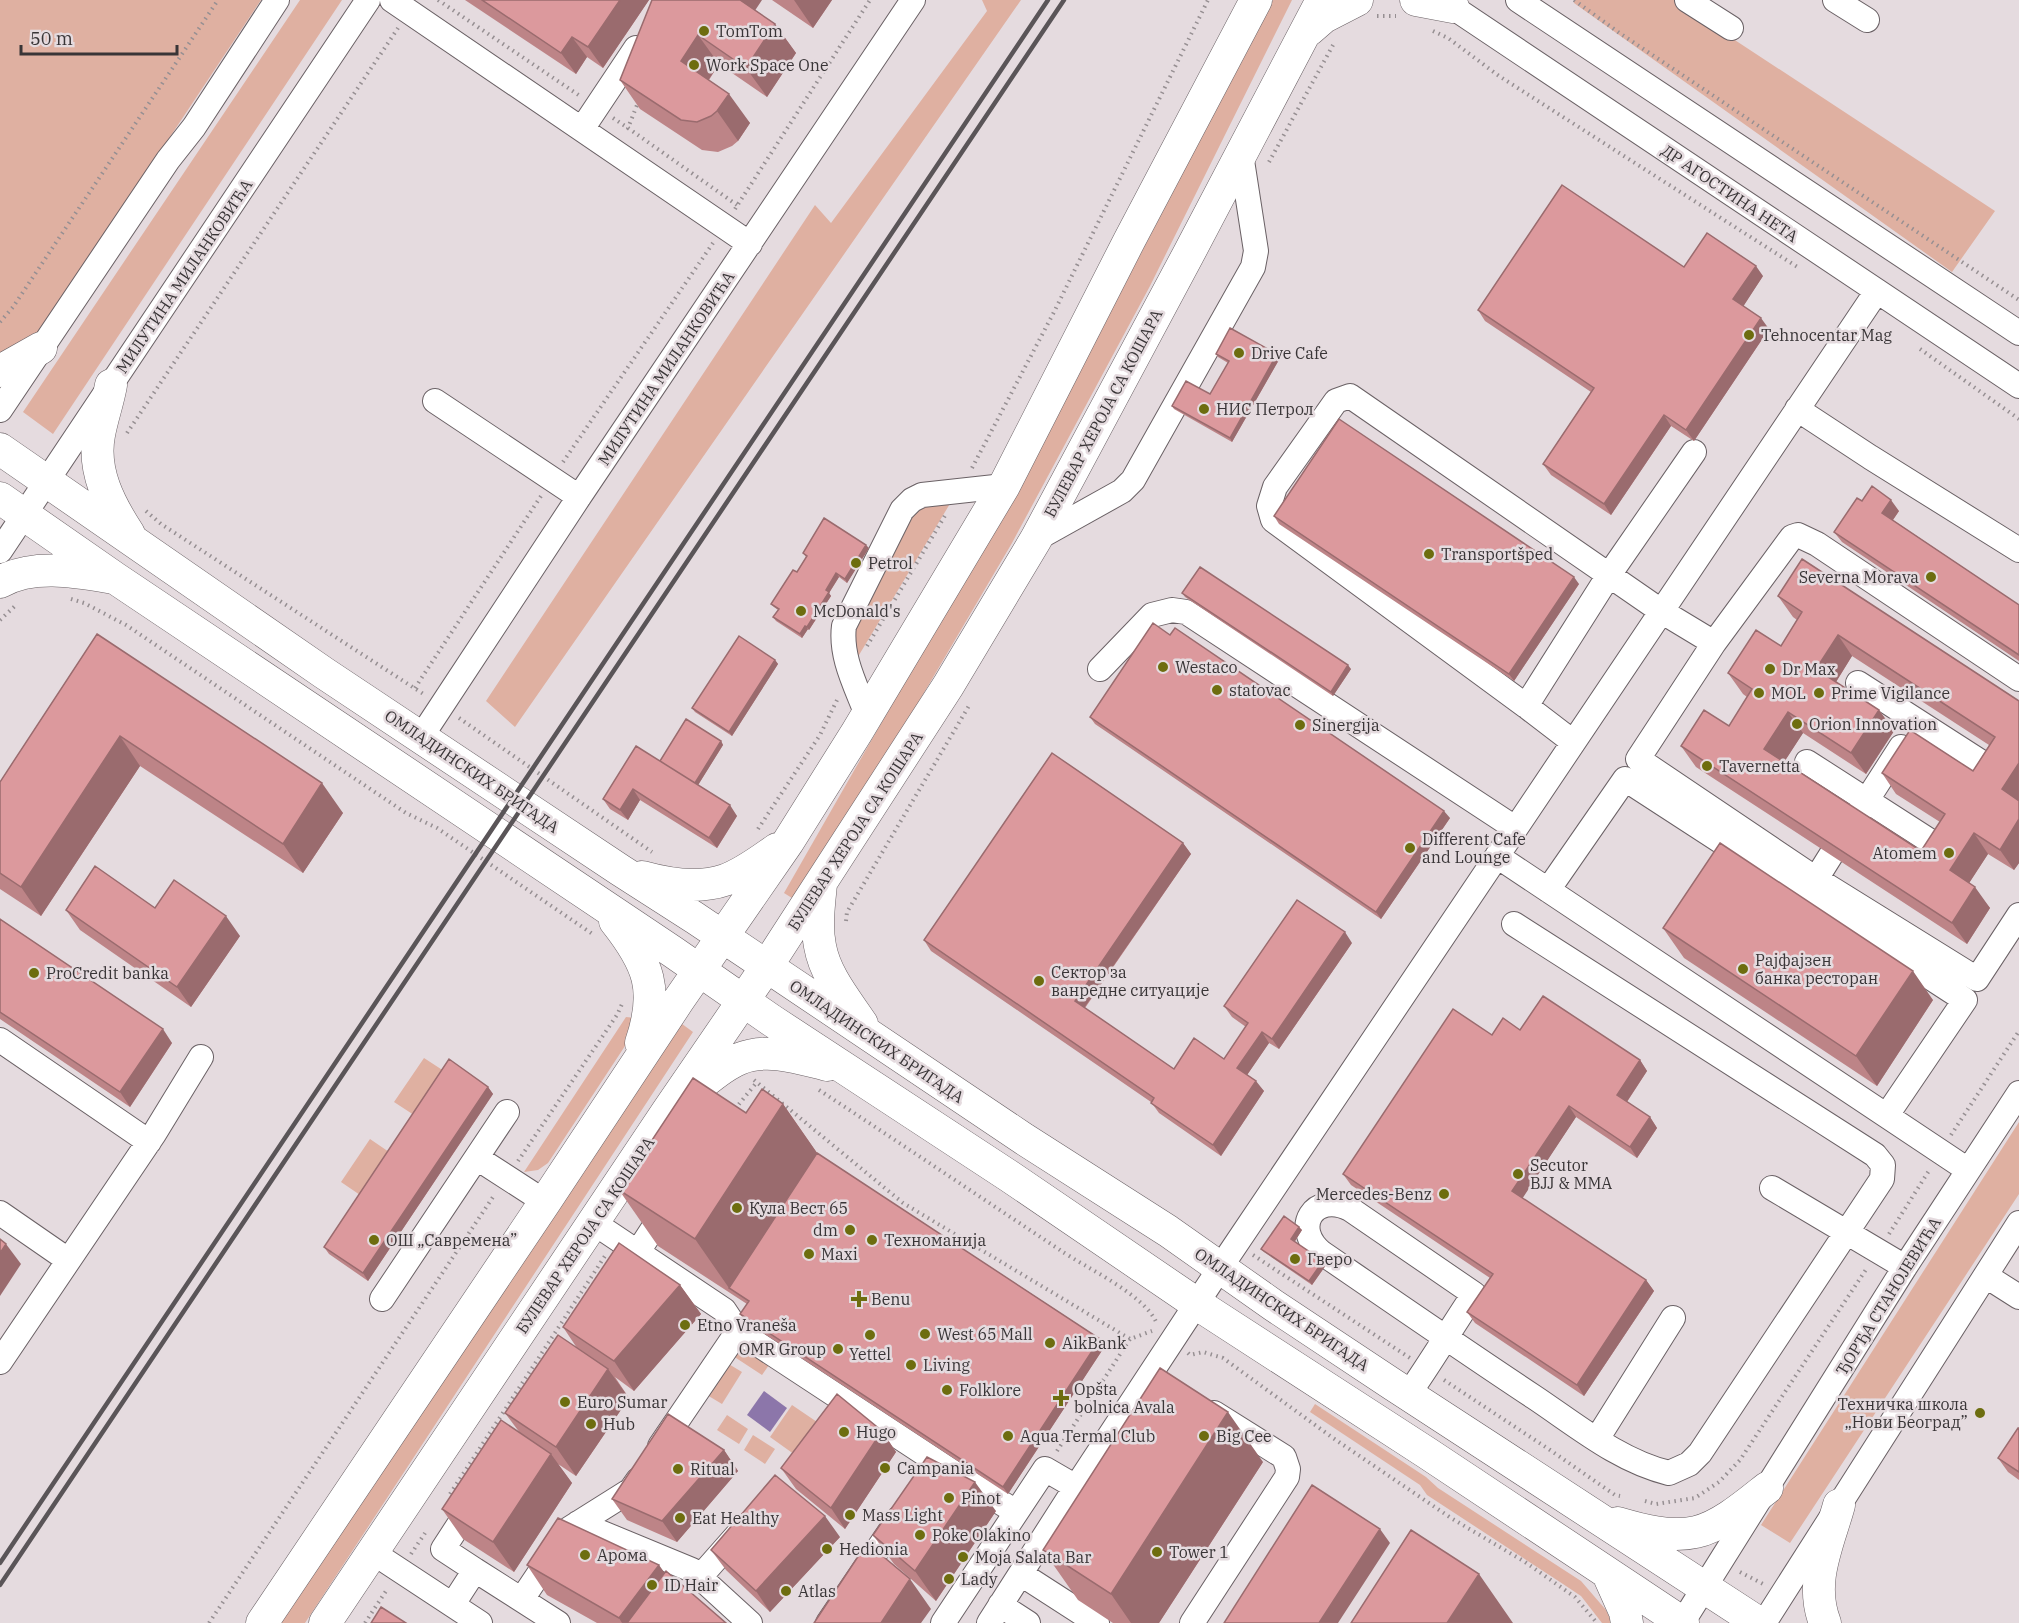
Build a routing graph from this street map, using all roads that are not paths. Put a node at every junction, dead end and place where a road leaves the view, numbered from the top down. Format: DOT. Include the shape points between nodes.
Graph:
graph roads {
  1 [pos="277,0"];
  2 [pos="368,0"];
  3 [pos="913,0"];
  4 [pos="1322,0"];
  5 [pos="1518,0"];
  6 [pos="1688,0"];
  7 [pos="1835,0"];
  8 [pos="1255,1"];
  9 [pos="1447,3"];
  10 [pos="401,6"];
  11 [pos="1363,8"];
  12 [pos="1408,8"];
  13 [pos="1867,20"];
  14 [pos="1731,28"];
  15 [pos="1303,34"];
  16 [pos="636,48"];
  17 [pos="582,129"];
  18 [pos="1240,154"];
  19 [pos="750,244"];
  20 [pos="1877,291"];
  21 [pos="2019,333"];
  22 [pos="41,348"];
  23 [pos="0,371"];
  24 [pos="111,385"];
  25 [pos="2019,386"];
  26 [pos="435,401"];
  27 [pos="1797,409"];
  28 [pos="0,410"];
  29 [pos="0,449"];
  30 [pos="1694,452"];
  31 [pos="46,481"];
  32 [pos="1004,486"];
  33 [pos="579,497"];
  34 [pos="12,507"];
  35 [pos="1036,538"];
  36 [pos="134,542"];
  37 [pos="2019,549"];
  38 [pos="0,551"];
  39 [pos="1609,575"];
  40 [pos="115,578"];
  41 [pos="9,592"];
  42 [pos="1661,611"];
  43 [pos="1714,644"];
  44 [pos="1100,669"];
  45 [pos="2019,680"];
  46 [pos="1858,683"];
  47 [pos="1526,706"];
  48 [pos="1923,713"];
  49 [pos="867,715"];
  50 [pos="421,737"];
  51 [pos="1573,742"];
  52 [pos="1808,762"];
  53 [pos="1984,764"];
  54 [pos="1861,810"];
  55 [pos="1515,828"];
  56 [pos="788,842"];
  57 [pos="1933,843"];
  58 [pos="1831,855"];
  59 [pos="1497,856"];
  60 [pos="620,870"];
  61 [pos="1816,879"];
  62 [pos="821,883"];
  63 [pos="1548,890"];
  64 [pos="603,906"];
  65 [pos="2019,915"];
  66 [pos="1514,924"];
  67 [pos="723,937"];
  68 [pos="767,966"];
  69 [pos="700,970"];
  70 [pos="742,1000"];
  71 [pos="871,1037"];
  72 [pos="0,1040"];
  73 [pos="201,1057"];
  74 [pos="849,1071"];
  75 [pos="631,1072"];
  76 [pos="2019,1093"];
  77 [pos="507,1112"];
  78 [pos="667,1112"];
  79 [pos="1887,1115"];
  80 [pos="149,1142"];
  81 [pos="477,1158"];
  82 [pos="1968,1170"];
  83 [pos="1772,1188"];
  84 [pos="545,1202"];
  85 [pos="670,1203"];
  86 [pos="0,1213"];
  87 [pos="2019,1223"];
  88 [pos="605,1231"];
  89 [pos="1846,1233"];
  90 [pos="637,1252"];
  91 [pos="68,1260"];
  92 [pos="1905,1267"];
  93 [pos="1220,1268"];
  94 [pos="1986,1276"];
  95 [pos="2019,1297"];
  96 [pos="382,1299"];
  97 [pos="605,1302"];
  98 [pos="1197,1304"];
  99 [pos="1674,1318"];
  100 [pos="738,1331"];
  101 [pos="1445,1337"];
  102 [pos="0,1362"];
  103 [pos="1408,1395"];
  104 [pos="1191,1399"];
  105 [pos="1598,1439"];
  106 [pos="954,1473"];
  107 [pos="488,1480"];
  108 [pos="1076,1487"];
  109 [pos="1767,1488"];
  110 [pos="1839,1505"];
  111 [pos="1016,1512"];
  112 [pos="1589,1514"];
  113 [pos="752,1518"];
  114 [pos="578,1523"];
  115 [pos="372,1552"];
  116 [pos="475,1570"];
  117 [pos="1021,1574"];
  118 [pos="1608,1574"];
  119 [pos="700,1577"];
  120 [pos="1704,1587"];
  121 [pos="522,1599"];
  122 [pos="453,1604"];
  123 [pos="995,1614"];
  124 [pos="262,1623"];
  125 [pos="325,1623"];
  126 [pos="480,1623"];
  127 [pos="558,1623"];
  128 [pos="750,1623"];
  129 [pos="828,1623"];
  130 [pos="943,1623"];
  131 [pos="1028,1623"];
  132 [pos="1097,1623"];
  133 [pos="1192,1623"];
  134 [pos="1627,1623"];
  135 [pos="1682,1623"];
  136 [pos="1762,1623"];
  137 [pos="1825,1623"];
  1 -- 22 [label="street"];
  2 -- 24 [label="street, МИЛУТИНА МИЛАНКОВИЋА"];
  3 -- 19 [label="street, МИЛУТИНА МИЛАНКОВИЋА"];
  4 -- 15 [label="main road, БУЛЕВАР ХЕРОЈА СА КОШАРА"];
  5 -- 21 [label="street"];
  6 -- 14 [label="street"];
  7 -- 13 [label="street"];
  8 -- 32 [label="main road"];
  9 -- 12 [label="main road"];
  9 -- 20 [label="street, ДР АГОСТИНА НЕТА"];
  10 -- 17 [label="street"];
  11 -- 15 [label="main road" via="1324,17"];
  15 -- 18 [label="main road, БУЛЕВАР ХЕРОЈА СА КОШАРА"];
  16 -- 17 [label="street"];
  17 -- 19 [label="street"];
  18 -- 35 [label="main road, БУЛЕВАР ХЕРОЈА СА КОШАРА"];
  18 -- 35 [label="street" via="1256,251 1253,267 1133,480 1115,495"];
  19 -- 33 [label="street, МИЛУТИНА МИЛАНКОВИЋА"];
  20 -- 25 [label="street, ДР АГОСТИНА НЕТА"];
  20 -- 27 [label="street"];
  22 -- 23 [label="main road"];
  22 -- 28 [label="street"];
  24 -- 31 [label="street, МИЛУТИНА МИЛАНКОВИЋА"];
  24 -- 36 [label="main road" via="98,437 98,466 114,510"];
  26 -- 33 [label="street"];
  27 -- 37 [label="street"];
  27 -- 42 [label="street"];
  29 -- 31 [label="main road, ОМЛАДИНСКИХ БРИГАДА"];
  30 -- 39 [label="street"];
  31 -- 34 [label="street, МИЛУТИНА МИЛАНКОВИЋА"];
  31 -- 36 [label="main road, ОМЛАДИНСКИХ БРИГАДА"];
  32 -- 49 [label="main road"];
  32 -- 49 [label="street" via="922,495 902,510 844,626 842,643"];
  33 -- 50 [label="street, МИЛУТИНА МИЛАНКОВИЋА"];
  34 -- 38 [label="street, МИЛУТИНА МИЛАНКОВИЋА"];
  34 -- 40 [label="main road"];
  35 -- 62 [label="main road, БУЛЕВАР ХЕРОЈА СА КОШАРА" via="948,686"];
  36 -- 50 [label="main road, ОМЛАДИНСКИХ БРИГАДА"];
  39 -- 42 [label="street"];
  39 -- 47 [label="street"];
  39 -- 47 [label="street" via="1350,396 1336,401 1275,487 1269,506 1274,520"];
  40 -- 41 [label="main road" via="60,570 12,575"];
  40 -- 64 [label="main road"];
  42 -- 43 [label="street"];
  42 -- 51 [label="street"];
  43 -- 45 [label="street" via="1792,537 1798,535 1817,544 1962,653"];
  43 -- 61 [label="street" via="1638,759"];
  44 -- 55 [label="street" via="1152,615 1172,610 1186,612"];
  46 -- 48 [label="street"];
  47 -- 51 [label="street"];
  48 -- 53 [label="street"];
  48 -- 54 [label="street"];
  49 -- 56 [label="main road"];
  50 -- 60 [label="main road, ОМЛАДИНСКИХ БРИГАДА"];
  51 -- 55 [label="street"];
  52 -- 54 [label="street"];
  54 -- 57 [label="street"];
  55 -- 59 [label="street"];
  56 -- 60 [label="main road" via="727,880 713,884 658,882"];
  56 -- 67 [label="main road"];
  58 -- 61 [label="street"];
  59 -- 63 [label="street"];
  59 -- 93 [label="street"];
  60 -- 67 [label="main road, ОМЛАДИНСКИХ БРИГАДА"];
  61 -- 65 [label="street" via="1977,979"];
  62 -- 68 [label="main road, БУЛЕВАР ХЕРОЈА СА КОШАРА"];
  62 -- 71 [label="main road" via="820,946 837,986"];
  63 -- 79 [label="street"];
  63 -- 79 [label="street" via="1625,779 1965,999"];
  64 -- 69 [label="main road"];
  64 -- 75 [label="main road" via="638,952 647,973 637,986 651,1002"];
  66 -- 89 [label="street" via="1875,1155 1883,1166 1882,1179"];
  67 -- 68 [label="main road, ОМЛАДИНСКИХ БРИГАДА"];
  67 -- 69 [label="main road"];
  68 -- 70 [label="main road, БУЛЕВАР ХЕРОЈА СА КОШАРА"];
  68 -- 71 [label="main road, ОМЛАДИНСКИХ БРИГАДА"];
  69 -- 70 [label="main road"];
  69 -- 75 [label="main road"];
  70 -- 74 [label="main road"];
  70 -- 78 [label="main road, БУЛЕВАР ХЕРОЈА СА КОШАРА"];
  71 -- 93 [label="main road, ОМЛАДИНСКИХ БРИГАДА"];
  72 -- 80 [label="street"];
  73 -- 80 [label="street"];
  74 -- 78 [label="main road" via="759,1053 738,1059"];
  74 -- 98 [label="main road"];
  75 -- 84 [label="main road"];
  76 -- 82 [label="street, ЂОРЂА СТАНОЈЕВИЋА"];
  77 -- 81 [label="street"];
  78 -- 88 [label="main road, БУЛЕВАР ХЕРОЈА СА КОШАРА"];
  79 -- 82 [label="street"];
  80 -- 91 [label="street"];
  81 -- 84 [label="street"];
  81 -- 96 [label="street"];
  82 -- 92 [label="street, ЂОРЂА СТАНОЈЕВИЋА"];
  83 -- 89 [label="street"];
  84 -- 124 [label="main road"];
  85 -- 90 [label="street"];
  86 -- 91 [label="street"];
  87 -- 94 [label="street"];
  88 -- 90 [label="street"];
  88 -- 115 [label="main road, БУЛЕВАР ХЕРОЈА СА КОШАРА"];
  89 -- 92 [label="street"];
  89 -- 105 [label="street" via="1689,1464 1669,1473 1658,1470"];
  90 -- 97 [label="street"];
  90 -- 100 [label="street" via="724,1310"];
  91 -- 102 [label="street"];
  92 -- 109 [label="street, ЂОРЂА СТАНОЈЕВИЋА"];
  93 -- 98 [label="street"];
  93 -- 103 [label="main road, ОМЛАДИНСКИХ БРИГАДА"];
  94 -- 95 [label="street"];
  94 -- 110 [label="street"];
  98 -- 108 [label="street" via="1166,1335"];
  98 -- 118 [label="main road"];
  99 -- 105 [label="street"];
  100 -- 106 [label="street" via="838,1408"];
  100 -- 114 [label="street" via="631,1490"];
  101 -- 101 [label="street" via="1474,1294 1339,1203 1315,1210 1308,1221 1312,1245"];
  101 -- 103 [label="street"];
  101 -- 105 [label="street"];
  103 -- 112 [label="main road, ОМЛАДИНСКИХ БРИГАДА"];
  104 -- 133 [label="street" via="1284,1458 1288,1469 1287,1477"];
  106 -- 111 [label="street"];
  106 -- 129 [label="street" via="937,1471 917,1492"];
  107 -- 116 [label="street" via="442,1549"];
  108 -- 111 [label="street" via="1039,1465"];
  108 -- 117 [label="street"];
  109 -- 112 [label="main road" via="1742,1508 1695,1533 1640,1530"];
  109 -- 120 [label="street, ЂОРЂА СТАНОЈЕВИЋА"];
  110 -- 136 [label="street"];
  110 -- 137 [label="main road" via="1819,1574 1817,1594"];
  111 -- 130 [label="street"];
  112 -- 120 [label="main road, ОМЛАДИНСКИХ БРИГАДА"];
  113 -- 119 [label="street"];
  114 -- 119 [label="street" via="692,1570"];
  114 -- 121 [label="street" via="569,1528"];
  115 -- 122 [label="street"];
  115 -- 125 [label="main road, БУЛЕВАР ХЕРОЈА СА КОШАРА"];
  116 -- 121 [label="street"];
  116 -- 122 [label="street"];
  117 -- 123 [label="street"];
  117 -- 132 [label="street"];
  118 -- 134 [label="main road"];
  118 -- 135 [label="main road"];
  119 -- 128 [label="street"];
  120 -- 135 [label="street, ЂОРЂА СТАНОЈЕВИЋА"];
  120 -- 136 [label="main road, ОМЛАДИНСКИХ БРИГАДА"];
  121 -- 127 [label="street"];
  122 -- 126 [label="street"];
  123 -- 131 [label="street"];
}
